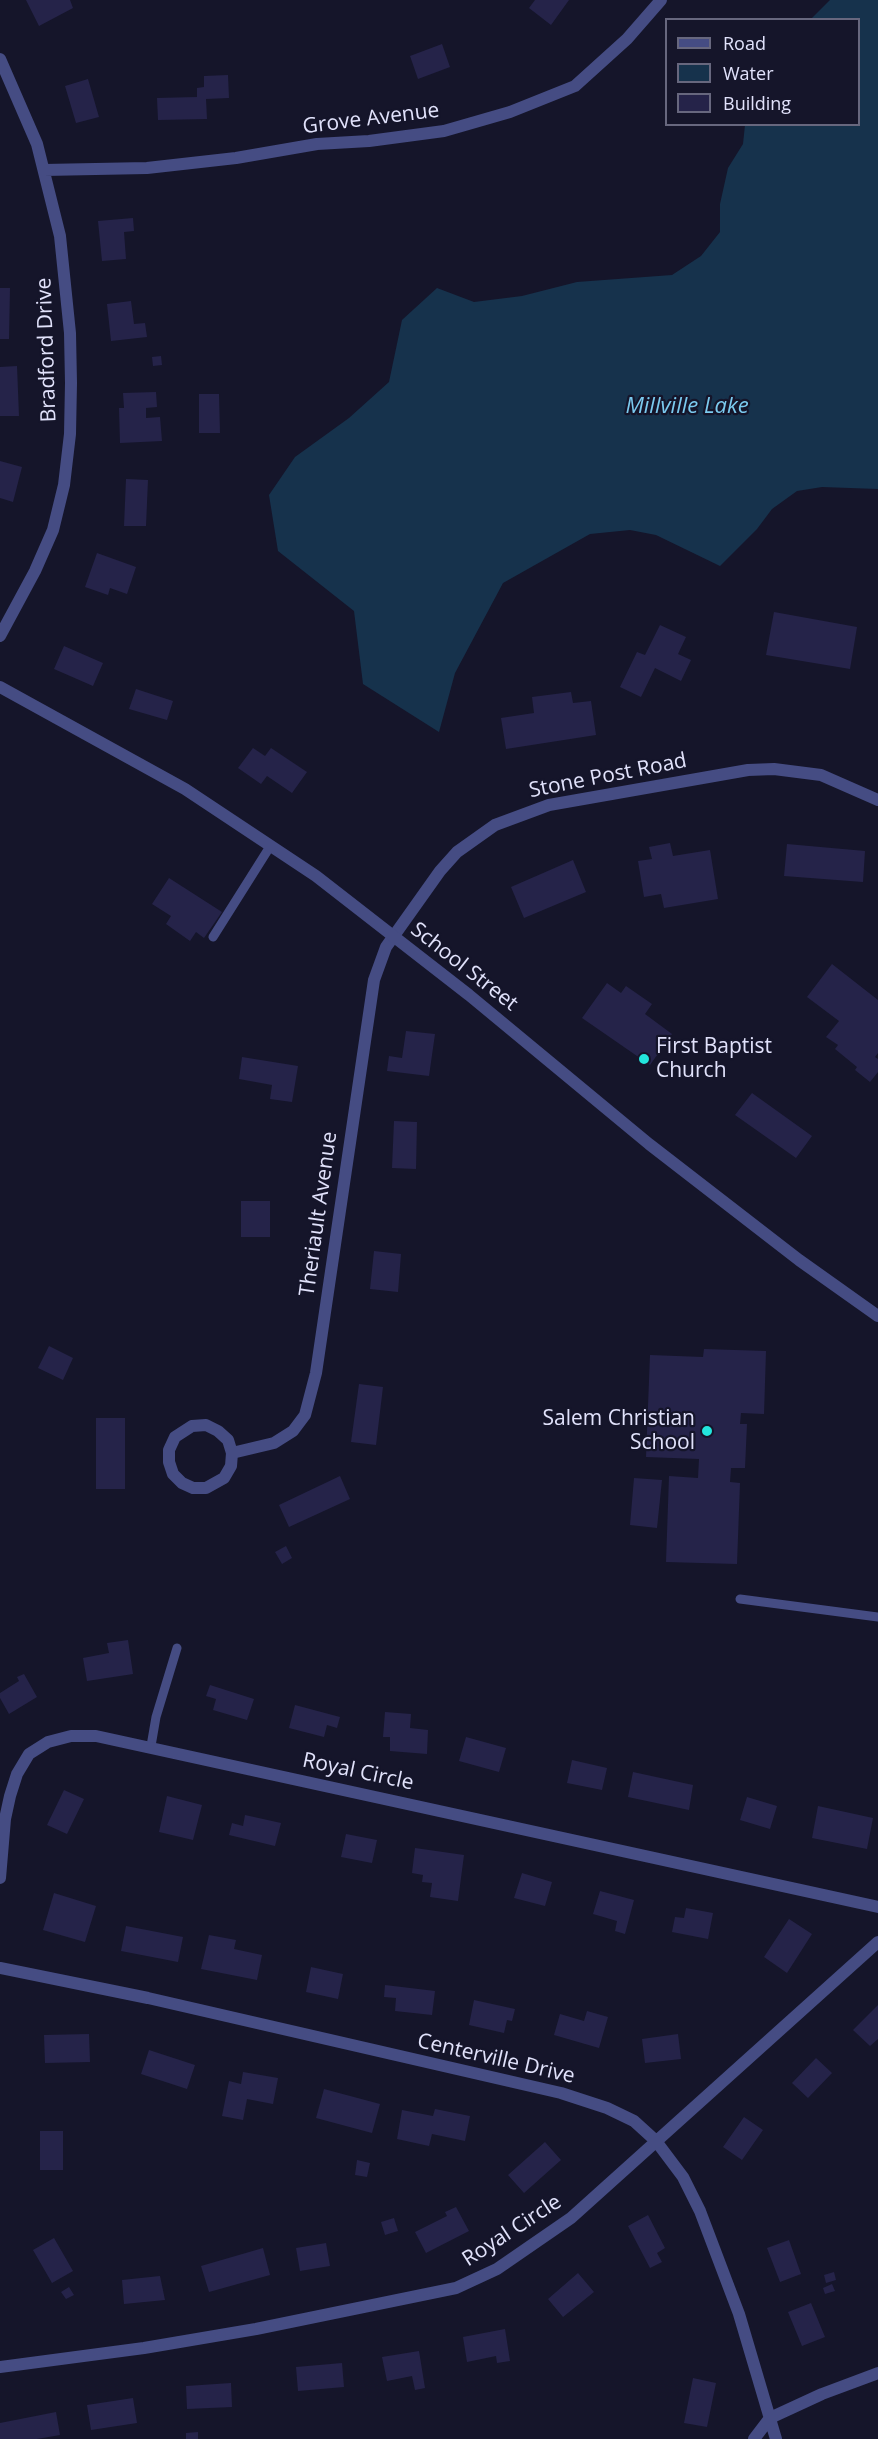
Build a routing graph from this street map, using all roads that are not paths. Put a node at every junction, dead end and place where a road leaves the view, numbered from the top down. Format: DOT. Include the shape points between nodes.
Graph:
graph roads {
  1 [pos="661,0"];
  2 [pos="0,59"];
  3 [pos="44,170"];
  4 [pos="0,636"];
  5 [pos="0,687"];
  6 [pos="878,800"];
  7 [pos="271,845"];
  8 [pos="394,936"];
  9 [pos="213,937"];
  10 [pos="878,1316"];
  11 [pos="232,1453"];
  12 [pos="740,1599"];
  13 [pos="878,1617"];
  14 [pos="177,1648"];
  15 [pos="151,1746"];
  16 [pos="0,1878"];
  17 [pos="878,1907"];
  18 [pos="878,1942"];
  19 [pos="0,1968"];
  20 [pos="656,2141"];
  21 [pos="0,2367"];
  22 [pos="878,2373"];
  23 [pos="771,2418"];
  24 [pos="754,2439"];
  25 [pos="776,2439"];
  1 -- 3 [label="street, Grove Avenue" via="627,39 575,86 510,112 444,131 147,168"];
  2 -- 3 [label="street, Bradford Drive" via="37,144"];
  3 -- 4 [label="street, Bradford Drive" via="67,286 70,434 53,530"];
  5 -- 7 [label="street, School Street" via="127,754"];
  6 -- 8 [label="street, Stone Post Road" via="820,775 774,769 712,775 549,805 521,813 475,837 440,871"];
  7 -- 8 [label="street, School Street"];
  7 -- 9 [label="lane"];
  8 -- 10 [label="street, School Street" via="667,1157"];
  8 -- 11 [label="street, Theriault Avenue" via="381,958 367,1014 312,1396 305,1416 285,1437"];
  11 -- 11 [label="street" via="228,1440 218,1431 206,1425 192,1426 175,1437 169,1462 182,1483 206,1488 224,1478 231,1466"];
  12 -- 13 [label="lane"];
  14 -- 15 [label="lane"];
  15 -- 16 [label="street, Royal Circle" via="71,1736 48,1742 29,1754 17,1774 8,1807"];
  15 -- 17 [label="street, Royal Circle"];
  18 -- 20 [label="street, Royal Circle"];
  19 -- 20 [label="street, Centerville Drive" via="561,2093 623,2114"];
  20 -- 21 [label="street, Royal Circle" via="571,2218 497,2269 456,2288 256,2329"];
  20 -- 23 [label="street, Centerville Drive" via="683,2177 700,2211 739,2314"];
  22 -- 23 [label="street"];
  23 -- 24 [label="street"];
  23 -- 25 [label="street, Centerville Drive"];
}
